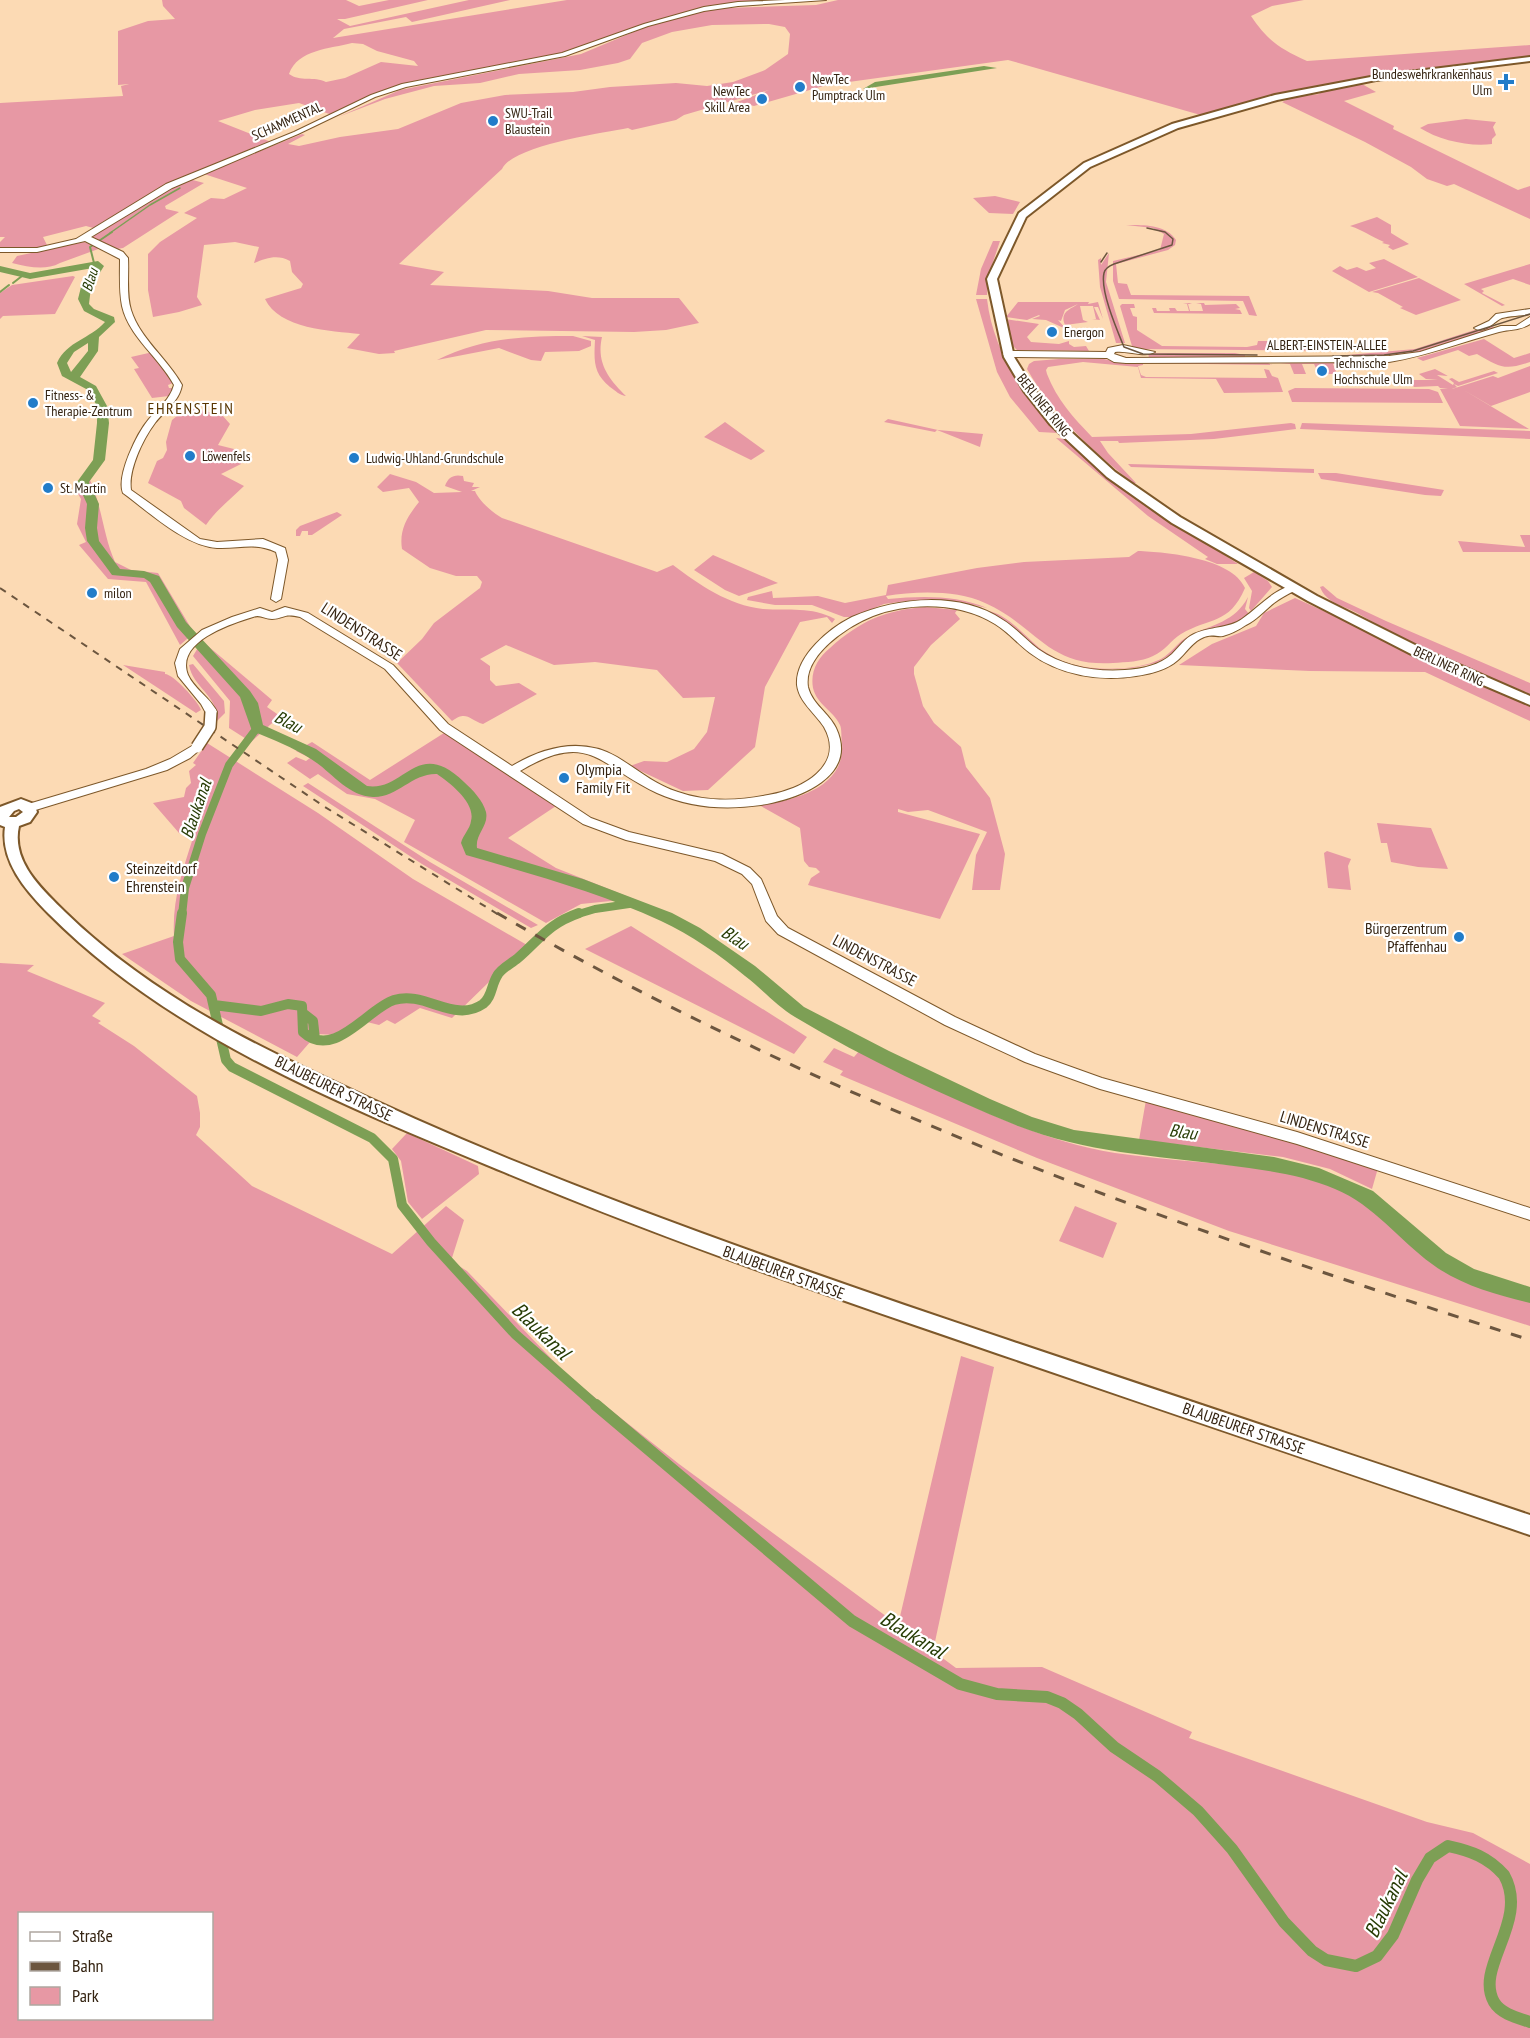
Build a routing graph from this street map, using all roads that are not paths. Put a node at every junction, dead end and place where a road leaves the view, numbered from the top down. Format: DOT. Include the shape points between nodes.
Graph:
graph roads {
  1 [pos="823,0"];
  2 [pos="1530,59"];
  3 [pos="94,242"];
  4 [pos="0,250"];
  5 [pos="1530,311"];
  6 [pos="1510,316"];
  7 [pos="1494,321"];
  8 [pos="1526,322"];
  9 [pos="1508,328"];
  10 [pos="1049,355"];
  11 [pos="1109,355"];
  12 [pos="1134,355"];
  13 [pos="1008,356"];
  14 [pos="1031,357"];
  15 [pos="1017,372"];
  16 [pos="1266,573"];
  17 [pos="1292,588"];
  18 [pos="1275,597"];
  19 [pos="276,599"];
  20 [pos="285,610"];
  21 [pos="260,611"];
  22 [pos="1530,702"];
  23 [pos="513,771"];
  24 [pos="4,804"];
  25 [pos="29,808"];
  26 [pos="13,823"];
  27 [pos="0,841"];
  28 [pos="11,854"];
  29 [pos="1530,1214"];
  30 [pos="1530,1525"];
  1 -- 3 [label="street, SCHAMMENTAL" via="704,9 637,28 576,52 426,80 373,96 169,186"];
  2 -- 13 [label="main road, BERLINER RING" via="1437,68 1318,89 1210,116 1096,160 1028,207 1008,233 995,263 992,285 993,313"];
  3 -- 4 [label="street, SCHAMMENTAL"];
  3 -- 19 [label="street" via="124,258 128,315 166,365 178,389 151,423 125,476 124,486 155,513 202,543 255,542 275,546 284,555"];
  5 -- 6 [label="street, ALBERT-EINSTEIN-ALLEE"];
  6 -- 7 [label="street, ALBERT-EINSTEIN-ALLEE" via="1499,316"];
  6 -- 8 [label="street, ALBERT-EINSTEIN-ALLEE"];
  7 -- 9 [label="street"];
  7 -- 12 [label="street, ALBERT-EINSTEIN-ALLEE" via="1423,345 1385,352"];
  8 -- 9 [label="street, ALBERT-EINSTEIN-ALLEE" via="1518,328"];
  9 -- 12 [label="street, ALBERT-EINSTEIN-ALLEE" via="1425,353 1389,359"];
  10 -- 11 [label="street, ALBERT-EINSTEIN-ALLEE"];
  10 -- 13 [label="street, ALBERT-EINSTEIN-ALLEE"];
  10 -- 14 [label="street, ALBERT-EINSTEIN-ALLEE"];
  11 -- 12 [label="street, ALBERT-EINSTEIN-ALLEE" via="1120,361"];
  11 -- 12 [label="street, ALBERT-EINSTEIN-ALLEE" via="1118,348"];
  13 -- 14 [label="street, ALBERT-EINSTEIN-ALLEE"];
  13 -- 15 [label="main road, BERLINER RING"];
  14 -- 15 [label="street" via="1019,364"];
  15 -- 16 [label="main road, BERLINER RING" via="1045,411 1091,458 1158,508"];
  16 -- 17 [label="main road, BERLINER RING"];
  16 -- 18 [label="street" via="1276,588"];
  17 -- 18 [label="street"];
  17 -- 22 [label="main road, BERLINER RING" via="1384,636"];
  18 -- 23 [label="street" via="1245,622 1182,649 1166,663 1132,673 1084,672 1052,662 1000,623 967,609 932,604 896,606 847,625 817,651 802,676 803,691 831,730 836,747 829,767 820,779 794,794 768,800 726,803 684,798 652,786 604,755 588,750 556,750"];
  19 -- 20 [label="street" via="287,603"];
  19 -- 21 [label="street" via="263,603"];
  20 -- 21 [label="street" via="274,615"];
  20 -- 23 [label="street, LINDENSTRASSE" via="304,615 389,666 444,727"];
  21 -- 25 [label="street, bridge" via="205,633 191,644 182,660 186,680 211,712 208,731 197,747 156,771"];
  23 -- 29 [label="street, LINDENSTRASSE" via="604,828 706,853 736,865 757,882 771,918 783,931 1013,1051 1100,1083 1297,1138"];
  24 -- 25 [label="main road"];
  24 -- 26 [label="main road" via="1,818"];
  25 -- 26 [label="main road" via="27,817"];
  26 -- 28 [label="main road"];
  27 -- 28 [label="main road, BLAUBEURER STRASSE"];
  28 -- 30 [label="main road, BLAUBEURER STRASSE" via="36,890 77,933 148,988 237,1040 392,1116 532,1178 857,1298"];
}
